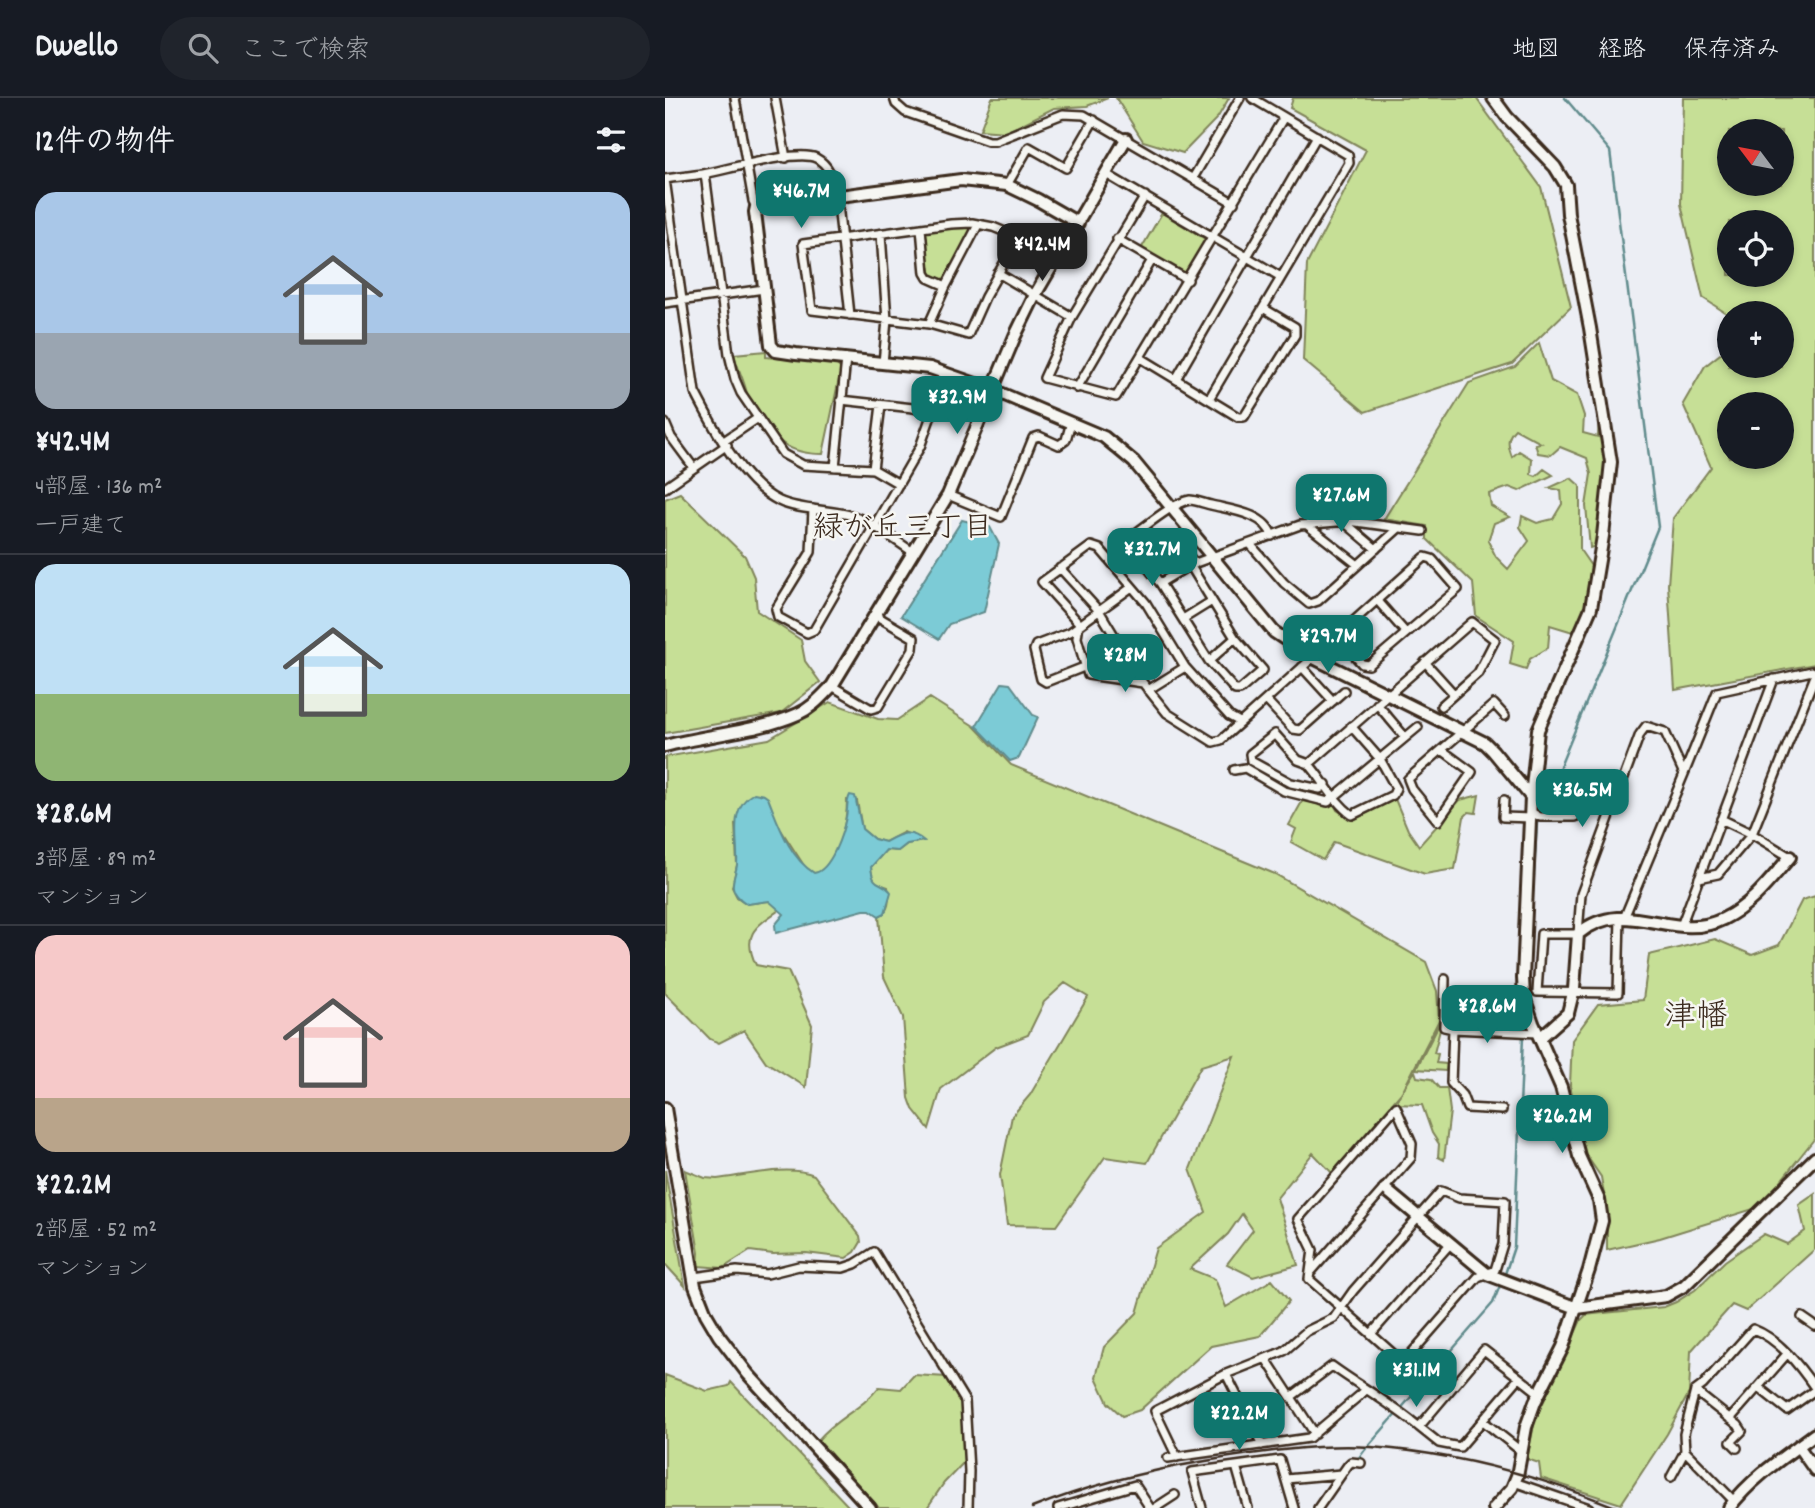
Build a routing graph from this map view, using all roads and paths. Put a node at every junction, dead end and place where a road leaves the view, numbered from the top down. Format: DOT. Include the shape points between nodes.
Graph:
graph roads {
  1 [pos="735,98"];
  2 [pos="775,98"];
  3 [pos="894,98"];
  4 [pos="1240,98"];
  5 [pos="1252,98"];
  6 [pos="1493,98"];
  7 [pos="1285,117"];
  8 [pos="1094,120"];
  9 [pos="1317,136"];
  10 [pos="1126,139"];
  11 [pos="786,158"];
  12 [pos="747,164"];
  13 [pos="705,174"];
  14 [pos="1106,174"];
  15 [pos="1193,178"];
  16 [pos="665,179"];
  17 [pos="1007,186"];
  18 [pos="837,195"];
  19 [pos="1145,196"];
  20 [pos="1234,203"];
  21 [pos="757,207"];
  22 [pos="1078,223"];
  23 [pos="978,225"];
  24 [pos="921,228"];
  25 [pos="881,234"];
  26 [pos="1213,237"];
  27 [pos="841,239"];
  28 [pos="1117,239"];
  29 [pos="1248,257"];
  30 [pos="1152,260"];
  31 [pos="998,273"];
  32 [pos="1282,277"];
  33 [pos="1188,280"];
  34 [pos="946,285"];
  35 [pos="764,289"];
  36 [pos="1035,295"];
  37 [pos="721,296"];
  38 [pos="682,301"];
  39 [pos="665,303"];
  40 [pos="1263,308"];
  41 [pos="850,315"];
  42 [pos="1072,317"];
  43 [pos="887,320"];
  44 [pos="929,324"];
  45 [pos="1141,358"];
  46 [pos="846,359"];
  47 [pos="883,363"];
  48 [pos="1176,379"];
  49 [pos="1077,388"];
  50 [pos="993,390"];
  51 [pos="1209,399"];
  52 [pos="841,400"];
  53 [pos="881,405"];
  54 [pos="758,418"];
  55 [pos="1071,422"];
  56 [pos="665,423"];
  57 [pos="725,443"];
  58 [pos="835,467"];
  59 [pos="694,468"];
  60 [pos="873,469"];
  61 [pos="899,484"];
  62 [pos="665,488"];
  63 [pos="948,495"];
  64 [pos="1172,508"];
  65 [pos="813,509"];
  66 [pos="1343,521"];
  67 [pos="1307,525"];
  68 [pos="874,528"];
  69 [pos="1399,528"];
  70 [pos="1423,531"];
  71 [pos="1272,536"];
  72 [pos="1249,544"];
  73 [pos="1376,549"];
  74 [pos="913,552"];
  75 [pos="1212,557"];
  76 [pos="1145,564"];
  77 [pos="1192,564"];
  78 [pos="1358,565"];
  79 [pos="1060,568"];
  80 [pos="1160,583"];
  81 [pos="1132,587"];
  82 [pos="1377,600"];
  83 [pos="1212,601"];
  84 [pos="1100,611"];
  85 [pos="875,615"];
  86 [pos="1183,619"];
  87 [pos="1077,627"];
  88 [pos="1406,633"];
  89 [pos="1337,636"];
  90 [pos="1235,638"];
  91 [pos="1312,657"];
  92 [pos="1209,661"];
  93 [pos="1425,662"];
  94 [pos="1084,667"];
  95 [pos="1185,667"];
  96 [pos="1302,667"];
  97 [pos="1815,676"];
  98 [pos="1775,679"];
  99 [pos="832,686"];
  100 [pos="1145,686"];
  101 [pos="1343,691"];
  102 [pos="1387,694"];
  103 [pos="1454,694"];
  104 [pos="1266,700"];
  105 [pos="1333,701"];
  106 [pos="1377,704"];
  107 [pos="1441,706"];
  108 [pos="1505,716"];
  109 [pos="1240,722"];
  110 [pos="1351,726"];
  111 [pos="1418,727"];
  112 [pos="1463,732"];
  113 [pos="1405,737"];
  114 [pos="670,745"];
  115 [pos="1442,750"];
  116 [pos="1380,759"];
  117 [pos="1309,764"];
  118 [pos="1234,770"];
  119 [pos="1684,774"];
  120 [pos="1326,784"];
  121 [pos="1583,786"];
  122 [pos="1531,797"];
  123 [pos="1335,798"];
  124 [pos="1504,800"];
  125 [pos="1535,816"];
  126 [pos="1721,819"];
  127 [pos="1752,834"];
  128 [pos="1790,856"];
  129 [pos="1699,878"];
  130 [pos="1622,917"];
  131 [pos="1681,926"];
  132 [pos="1577,934"];
  133 [pos="1445,979"];
  134 [pos="1574,991"];
  135 [pos="1453,1029"];
  136 [pos="1532,1034"];
  137 [pos="665,1108"];
  138 [pos="1502,1110"];
  139 [pos="1815,1158"];
  140 [pos="1385,1189"];
  141 [pos="1417,1216"];
  142 [pos="1451,1243"];
  143 [pos="1310,1273"];
  144 [pos="1487,1274"];
  145 [pos="694,1277"];
  146 [pos="1577,1308"];
  147 [pos="1342,1309"];
  148 [pos="1802,1317"];
  149 [pos="1815,1326"];
  150 [pos="1371,1334"];
  151 [pos="1787,1354"];
  152 [pos="1266,1359"];
  153 [pos="1226,1374"];
  154 [pos="1519,1378"];
  155 [pos="1758,1387"];
  156 [pos="1815,1389"];
  157 [pos="1366,1391"];
  158 [pos="1695,1391"];
  159 [pos="1539,1393"];
  160 [pos="1291,1397"];
  161 [pos="1730,1419"];
  162 [pos="1483,1421"];
  163 [pos="1419,1427"];
  164 [pos="1315,1434"];
  165 [pos="1815,1434"];
  166 [pos="1262,1445"];
  167 [pos="1798,1446"];
  168 [pos="1737,1448"];
  169 [pos="1685,1451"];
  170 [pos="1522,1452"];
  171 [pos="1177,1457"];
  172 [pos="1168,1458"];
  173 [pos="1357,1463"];
  174 [pos="1236,1466"];
  175 [pos="1815,1470"];
  176 [pos="1341,1474"];
  177 [pos="1671,1477"];
  178 [pos="1286,1479"];
  179 [pos="1514,1482"];
  180 [pos="1175,1495"];
  181 [pos="1731,1505"];
  182 [pos="870,1508"];
  183 [pos="968,1508"];
  184 [pos="1059,1508"];
  185 [pos="1152,1508"];
  186 [pos="1202,1508"];
  187 [pos="1248,1508"];
  188 [pos="1294,1508"];
  189 [pos="1318,1508"];
  190 [pos="1494,1508"];
  191 [pos="1589,1508"];
  1 -- 12 [label="street"];
  2 -- 11 [label="street"];
  3 -- 8 [label="street" via="905,112 988,141 1063,114"];
  4 -- 15 [label="street"];
  5 -- 7 [label="street"];
  6 -- 122 [label="street" via="1566,185 1611,462 1591,608 1538,730"];
  7 -- 9 [label="street"];
  7 -- 20 [label="street"];
  8 -- 10 [label="street"];
  8 -- 17 [label="street" via="1066,168 1029,147"];
  9 -- 29 [label="street"];
  9 -- 32 [label="street" via="1348,155 1349,163"];
  10 -- 14 [label="street"];
  10 -- 15 [label="street"];
  11 -- 12 [label="street"];
  11 -- 18 [label="street" via="815,158 827,167"];
  12 -- 13 [label="street"];
  12 -- 21 [label="street"];
  13 -- 16 [label="street"];
  13 -- 37 [label="street"];
  14 -- 19 [label="street"];
  14 -- 22 [label="street"];
  15 -- 20 [label="street"];
  16 -- 38 [label="street"];
  17 -- 18 [label="street" via="961,180"];
  17 -- 22 [label="street"];
  18 -- 21 [label="street"];
  18 -- 27 [label="street"];
  19 -- 26 [label="street"];
  19 -- 28 [label="street"];
  20 -- 26 [label="street"];
  21 -- 35 [label="street"];
  22 -- 36 [label="street"];
  23 -- 24 [label="street"];
  23 -- 31 [label="street" via="1015,236"];
  23 -- 34 [label="street"];
  24 -- 25 [label="street"];
  24 -- 34 [label="street" via="925,273"];
  25 -- 27 [label="street"];
  25 -- 43 [label="street"];
  26 -- 29 [label="street"];
  26 -- 33 [label="street"];
  27 -- 41 [label="street"];
  27 -- 41 [label="street" via="803,244 812,310"];
  28 -- 30 [label="street"];
  28 -- 42 [label="street"];
  29 -- 32 [label="street"];
  29 -- 48 [label="street"];
  30 -- 33 [label="street"];
  30 -- 49 [label="street"];
  31 -- 36 [label="street"];
  31 -- 44 [label="street" via="968,335"];
  32 -- 40 [label="street"];
  33 -- 45 [label="street"];
  34 -- 44 [label="street"];
  35 -- 37 [label="street"];
  35 -- 46 [label="street" via="771,345 776,351"];
  36 -- 42 [label="street"];
  36 -- 50 [label="street"];
  37 -- 38 [label="street"];
  37 -- 54 [label="street" via="735,379"];
  38 -- 39 [label="street"];
  38 -- 57 [label="street" via="695,392"];
  40 -- 51 [label="street"];
  40 -- 51 [label="street" via="1295,327 1295,335 1244,417"];
  41 -- 43 [label="street"];
  42 -- 49 [label="street" via="1044,378"];
  43 -- 44 [label="street"];
  43 -- 47 [label="street"];
  45 -- 48 [label="street"];
  45 -- 49 [label="street" via="1116,397"];
  46 -- 47 [label="street"];
  46 -- 52 [label="street"];
  47 -- 50 [label="street" via="930,368"];
  48 -- 51 [label="street"];
  50 -- 55 [label="street"];
  50 -- 63 [label="street"];
  52 -- 53 [label="street"];
  52 -- 58 [label="street"];
  53 -- 60 [label="street"];
  53 -- 61 [label="street" via="932,413"];
  54 -- 57 [label="street"];
  54 -- 58 [label="street" via="789,458 803,465"];
  55 -- 63 [label="street" via="1066,440 1059,445 1033,438 1001,517"];
  55 -- 64 [label="street" via="1118,447"];
  56 -- 59 [label="street"];
  57 -- 59 [label="street"];
  57 -- 65 [label="street" via="758,487 781,502"];
  58 -- 60 [label="street"];
  59 -- 62 [label="street"];
  60 -- 61 [label="street"];
  61 -- 68 [label="street"];
  63 -- 74 [label="street"];
  64 -- 71 [label="street" via="1190,500 1247,514 1262,522"];
  64 -- 75 [label="street"];
  64 -- 76 [label="street" via="1127,542"];
  65 -- 68 [label="street" via="855,516"];
  65 -- 68 [label="street" via="811,552 776,609 778,617 807,633 814,630"];
  66 -- 67 [label="street"];
  66 -- 69 [label="street"];
  66 -- 73 [label="street"];
  67 -- 71 [label="street"];
  67 -- 78 [label="street"];
  68 -- 74 [label="street"];
  69 -- 70 [label="street"];
  69 -- 73 [label="street"];
  71 -- 72 [label="street"];
  72 -- 75 [label="street"];
  72 -- 78 [label="street" via="1309,604"];
  73 -- 78 [label="street"];
  74 -- 85 [label="street"];
  75 -- 77 [label="street"];
  75 -- 91 [label="street" via="1273,632"];
  76 -- 77 [label="street" via="1172,543 1180,544"];
  76 -- 80 [label="street"];
  77 -- 80 [label="street"];
  77 -- 83 [label="street"];
  79 -- 81 [label="street" via="1091,546 1100,549"];
  79 -- 84 [label="street"];
  79 -- 87 [label="street" via="1042,582 1079,623"];
  80 -- 86 [label="street"];
  81 -- 84 [label="street"];
  81 -- 95 [label="street"];
  82 -- 88 [label="street"];
  82 -- 88 [label="street" via="1425,557 1432,559 1458,589"];
  82 -- 89 [label="street"];
  83 -- 86 [label="street"];
  83 -- 90 [label="street"];
  84 -- 87 [label="street"];
  84 -- 100 [label="street"];
  85 -- 99 [label="street"];
  85 -- 99 [label="street" via="914,638 913,649 878,707 871,709"];
  86 -- 92 [label="street"];
  87 -- 94 [label="street"];
  87 -- 94 [label="street" via="1034,650 1041,679 1046,682"];
  88 -- 89 [label="street" via="1369,666"];
  89 -- 91 [label="street"];
  90 -- 92 [label="street"];
  90 -- 92 [label="street" via="1263,670 1235,690"];
  91 -- 96 [label="street"];
  91 -- 102 [label="street"];
  93 -- 102 [label="street"];
  93 -- 103 [label="street"];
  93 -- 103 [label="street" via="1472,622 1495,640 1478,673"];
  94 -- 100 [label="street" via="1088,675"];
  95 -- 100 [label="street"];
  95 -- 109 [label="street" via="1229,716"];
  96 -- 104 [label="street"];
  96 -- 105 [label="street"];
  97 -- 98 [label="street" via="1812,671"];
  97 -- 127 [label="street"];
  98 -- 119 [label="street" via="1717,692"];
  98 -- 126 [label="street"];
  99 -- 114 [label="street" via="798,714"];
  100 -- 109 [label="street" via="1167,713 1213,742"];
  101 -- 105 [label="street"];
  102 -- 106 [label="street"];
  102 -- 112 [label="street"];
  103 -- 107 [label="street"];
  104 -- 105 [label="street" via="1293,729 1300,730"];
  104 -- 109 [label="street"];
  106 -- 110 [label="street"];
  106 -- 113 [label="street"];
  108 -- 112 [label="street" via="1494,704"];
  110 -- 116 [label="street"];
  110 -- 117 [label="street"];
  111 -- 113 [label="street"];
  112 -- 115 [label="street"];
  112 -- 122 [label="street" via="1493,751"];
  113 -- 116 [label="street"];
  115 -- 115 [label="street" via="1408,779 1438,821 1472,772"];
  116 -- 123 [label="street"];
  116 -- 123 [label="street" via="1396,788 1393,795 1352,815"];
  117 -- 120 [label="street"];
  117 -- 120 [label="street" via="1299,760 1275,734 1250,754 1251,761 1291,783 1320,789"];
  118 -- 123 [label="street" via="1245,768 1284,790 1328,802"];
  119 -- 130 [label="street"];
  119 -- 132 [label="street" via="1665,732 1646,726 1581,894"];
  120 -- 123 [label="street"];
  121 -- 125 [label="street" via="1574,817"];
  122 -- 125 [label="street"];
  124 -- 125 [label="street" via="1503,817"];
  125 -- 136 [label="street" via="1524,997"];
  126 -- 127 [label="street"];
  126 -- 129 [label="street"];
  127 -- 128 [label="street"];
  127 -- 129 [label="street" via="1717,874"];
  128 -- 131 [label="street" via="1743,908 1721,921"];
  129 -- 131 [label="street"];
  130 -- 131 [label="street"];
  130 -- 132 [label="street" via="1603,918"];
  130 -- 134 [label="street" via="1618,993"];
  132 -- 134 [label="street"];
  132 -- 134 [label="street" via="1541,934 1537,992"];
  133 -- 135 [label="street" via="1444,1027"];
  134 -- 136 [label="street" via="1568,1013"];
  135 -- 136 [label="street"];
  135 -- 138 [label="street" via="1450,1078 1467,1108"];
  136 -- 146 [label="street" via="1562,1087 1579,1156 1599,1200 1602,1221"];
  137 -- 145 [label="street"];
  139 -- 146 [label="street" via="1684,1286 1666,1296"];
  140 -- 141 [label="street"];
  140 -- 143 [label="street"];
  140 -- 143 [label="street" via="1411,1158 1412,1144 1396,1107 1298,1219 1313,1250"];
  141 -- 142 [label="street"];
  141 -- 144 [label="street" via="1441,1191 1459,1199 1505,1200 1503,1244 1495,1270"];
  141 -- 147 [label="street"];
  142 -- 144 [label="street"];
  142 -- 150 [label="street"];
  143 -- 147 [label="street" via="1309,1279"];
  144 -- 146 [label="street"];
  144 -- 150 [label="street" via="1478,1277 1409,1356 1397,1357"];
  145 -- 182 [label="street" via="706,1314 748,1374"];
  145 -- 183 [label="street" via="737,1271 767,1274 799,1266 843,1268 874,1252 965,1401"];
  146 -- 159 [label="street"];
  147 -- 150 [label="street"];
  147 -- 152 [label="street"];
  148 -- 149 [label="street"];
  151 -- 155 [label="street"];
  151 -- 156 [label="street"];
  151 -- 158 [label="street" via="1753,1328"];
  152 -- 153 [label="street"];
  152 -- 160 [label="street"];
  153 -- 166 [label="street"];
  153 -- 171 [label="street" via="1155,1411"];
  154 -- 159 [label="street"];
  154 -- 162 [label="street"];
  154 -- 163 [label="street" via="1484,1350"];
  155 -- 156 [label="street" via="1787,1410"];
  155 -- 161 [label="street"];
  157 -- 160 [label="street" via="1332,1366"];
  157 -- 163 [label="street"];
  157 -- 164 [label="street"];
  158 -- 161 [label="street"];
  158 -- 169 [label="street" via="1684,1434"];
  159 -- 170 [label="street"];
  160 -- 164 [label="street"];
  161 -- 168 [label="street" via="1742,1431 1731,1441"];
  162 -- 163 [label="street" via="1460,1447 1439,1443"];
  162 -- 170 [label="street"];
  164 -- 166 [label="street"];
  165 -- 167 [label="street"];
  166 -- 171 [label="street"];
  167 -- 175 [label="street"];
  167 -- 181 [label="street"];
  169 -- 177 [label="street"];
  169 -- 181 [label="street"];
  170 -- 179 [label="street"];
  171 -- 172 [label="street"];
  173 -- 176 [label="street"];
  174 -- 178 [label="street" via="1280,1460"];
  174 -- 186 [label="street" via="1192,1472"];
  174 -- 187 [label="street"];
  176 -- 178 [label="street"];
  176 -- 189 [label="street"];
  178 -- 188 [label="street"];
  179 -- 190 [label="street"];
  179 -- 191 [label="street"];
  180 -- 185 [label="street"];
  184 -- 185 [label="street" via="1135,1485"];
}
